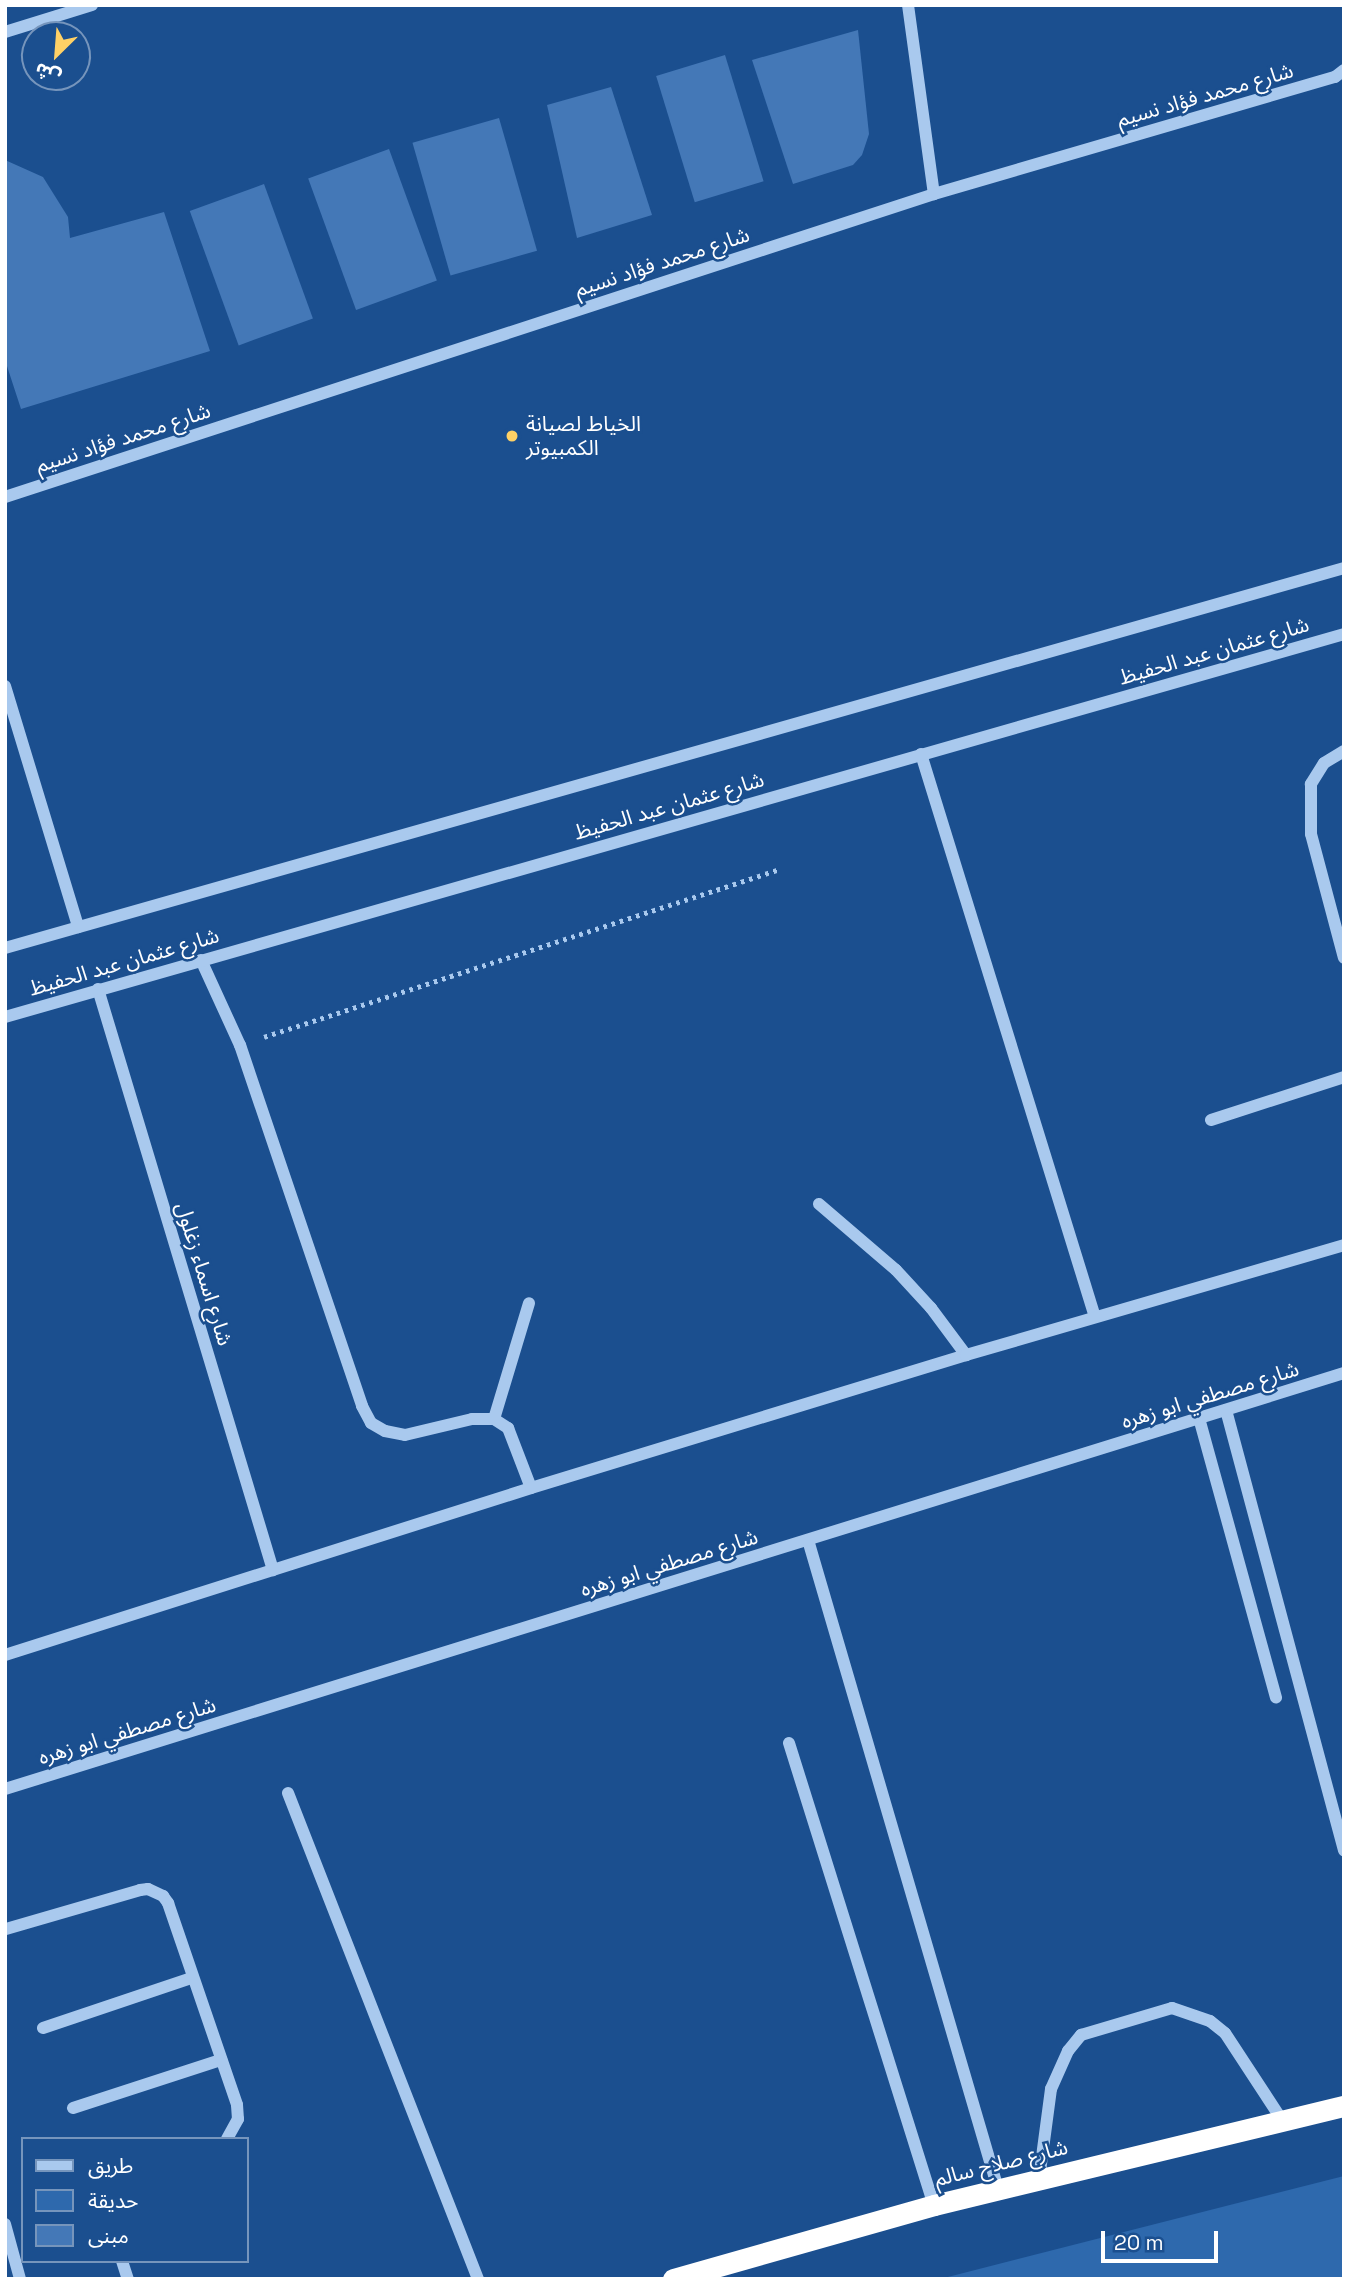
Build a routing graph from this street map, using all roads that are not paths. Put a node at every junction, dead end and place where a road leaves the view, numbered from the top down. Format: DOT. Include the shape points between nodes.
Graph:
graph roads {
  1 [pos="92,5"];
  2 [pos="908,5"];
  3 [pos="5,32"];
  4 [pos="1341,76"];
  5 [pos="934,194"];
  6 [pos="5,497"];
  7 [pos="1344,568"];
  8 [pos="1344,634"];
  9 [pos="5,686"];
  10 [pos="1344,751"];
  11 [pos="921,754"];
  12 [pos="78,927"];
  13 [pos="5,948"];
  14 [pos="1344,958"];
  15 [pos="201,960"];
  16 [pos="97,989"];
  17 [pos="5,1017"];
  18 [pos="1344,1077"];
  19 [pos="1211,1120"];
  20 [pos="819,1204"];
  21 [pos="1344,1245"];
  22 [pos="528,1303"];
  23 [pos="1095,1317"];
  24 [pos="966,1355"];
  25 [pos="1344,1373"];
  26 [pos="1226,1410"];
  27 [pos="1199,1418"];
  28 [pos="494,1419"];
  29 [pos="531,1488"];
  30 [pos="808,1540"];
  31 [pos="273,1570"];
  32 [pos="5,1655"];
  33 [pos="1276,1698"];
  34 [pos="789,1743"];
  35 [pos="5,1789"];
  36 [pos="288,1793"];
  37 [pos="1344,1850"];
  38 [pos="6,1929"];
  39 [pos="192,1978"];
  40 [pos="43,2028"];
  41 [pos="221,2060"];
  42 [pos="1344,2106"];
  43 [pos="73,2108"];
  44 [pos="1282,2120"];
  45 [pos="228,2137"];
  46 [pos="1039,2179"];
  47 [pos="998,2189"];
  48 [pos="934,2205"];
  49 [pos="5,2224"];
  50 [pos="20,2279"];
  51 [pos="478,2279"];
  52 [pos="673,2279"];
  1 -- 3 [label="street"];
  2 -- 5 [label="street"];
  4 -- 5 [label="street, شارع محمد فؤاد نسيم"];
  5 -- 6 [label="street, شارع محمد فؤاد نسيم"];
  7 -- 12 [label="street"];
  8 -- 11 [label="street, شارع عثمان عبد الحفيظ"];
  9 -- 12 [label="street"];
  10 -- 14 [label="street" via="1324,763 1311,785 1311,834"];
  11 -- 15 [label="street, شارع عثمان عبد الحفيظ"];
  11 -- 23 [label="street"];
  12 -- 13 [label="street"];
  15 -- 16 [label="street, شارع عثمان عبد الحفيظ"];
  15 -- 28 [label="street" via="240,1045 362,1406 372,1423 405,1434 472,1419"];
  16 -- 17 [label="street, شارع عثمان عبد الحفيظ"];
  16 -- 31 [label="street, شارع اسماء زغلول"];
  18 -- 19 [label="street"];
  20 -- 24 [label="street" via="895,1270"];
  21 -- 23 [label="street"];
  22 -- 28 [label="street"];
  23 -- 24 [label="street"];
  24 -- 29 [label="street"];
  25 -- 26 [label="street, شارع مصطفي ابو زهره"];
  26 -- 27 [label="street, شارع مصطفي ابو زهره"];
  26 -- 37 [label="street"];
  27 -- 30 [label="street, شارع مصطفي ابو زهره"];
  27 -- 33 [label="street"];
  28 -- 29 [label="street" via="508,1428"];
  29 -- 31 [label="street"];
  30 -- 35 [label="street, شارع مصطفي ابو زهره"];
  30 -- 47 [label="street"];
  31 -- 32 [label="street"];
  34 -- 48 [label="street"];
  36 -- 51 [label="street"];
  38 -- 39 [label="street" via="148,1889 168,1903"];
  39 -- 40 [label="street"];
  39 -- 41 [label="street"];
  41 -- 43 [label="street"];
  41 -- 45 [label="street" via="237,2105 238,2119"];
  42 -- 44 [label="highway, شارع صلاح سالم"];
  44 -- 46 [label="highway, شارع صلاح سالم"];
  44 -- 46 [label="street" via="1225,2033 1210,2021 1172,2008 1081,2035 1068,2051 1051,2089"];
  46 -- 47 [label="highway, شارع صلاح سالم"];
  47 -- 48 [label="highway, شارع صلاح سالم"];
  48 -- 52 [label="highway, شارع صلاح سالم"];
  49 -- 50 [label="street"];
}
